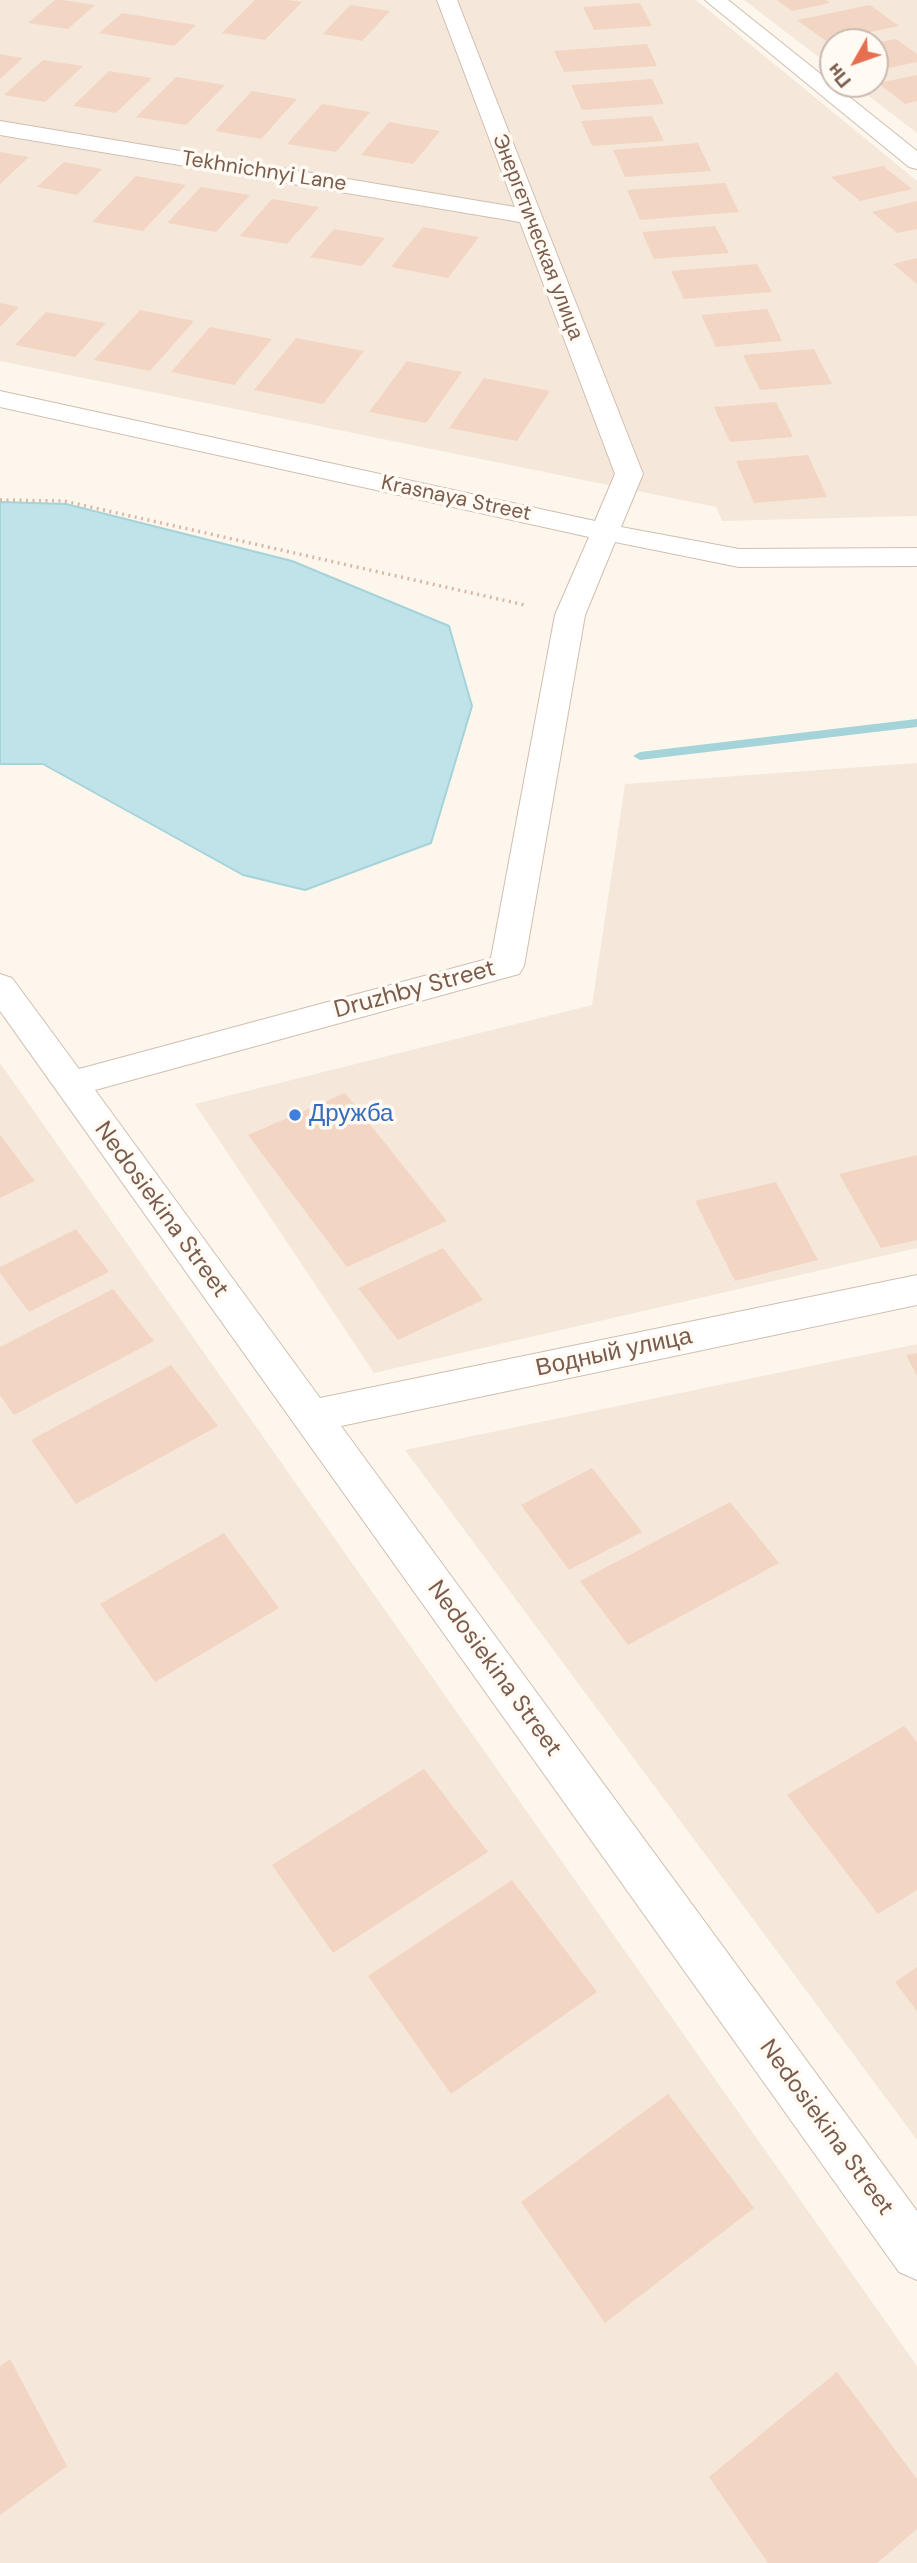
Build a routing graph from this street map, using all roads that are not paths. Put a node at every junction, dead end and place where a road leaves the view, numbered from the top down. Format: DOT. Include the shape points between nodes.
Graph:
graph roads {
  1 [pos="447,0"];
  2 [pos="715,0"];
  3 [pos="0,128"];
  4 [pos="917,162"];
  5 [pos="528,216"];
  6 [pos="0,399"];
  7 [pos="629,474"];
  8 [pos="605,532"];
  9 [pos="917,557"];
  10 [pos="0,986"];
  11 [pos="71,1084"];
  12 [pos="917,1290"];
  13 [pos="311,1416"];
  14 [pos="917,2254"];
  1 -- 5 [label="street, Энергетическая улица"];
  2 -- 4 [label="street"];
  3 -- 5 [label="street, Tekhnichnyi Lane"];
  5 -- 7 [label="street, Энергетическая улица"];
  6 -- 8 [label="street, Krasnaya Street"];
  7 -- 8 [label="street, Druzhby Street"];
  8 -- 9 [label="street, Krasnaya Street" via="739,558"];
  8 -- 11 [label="street, Druzhby Street" via="570,615 507,966"];
  10 -- 11 [label="street"];
  11 -- 13 [label="street, Nedosiekina Street"];
  12 -- 13 [label="street, Водный улица"];
  13 -- 14 [label="street, Nedosiekina Street"];
}
